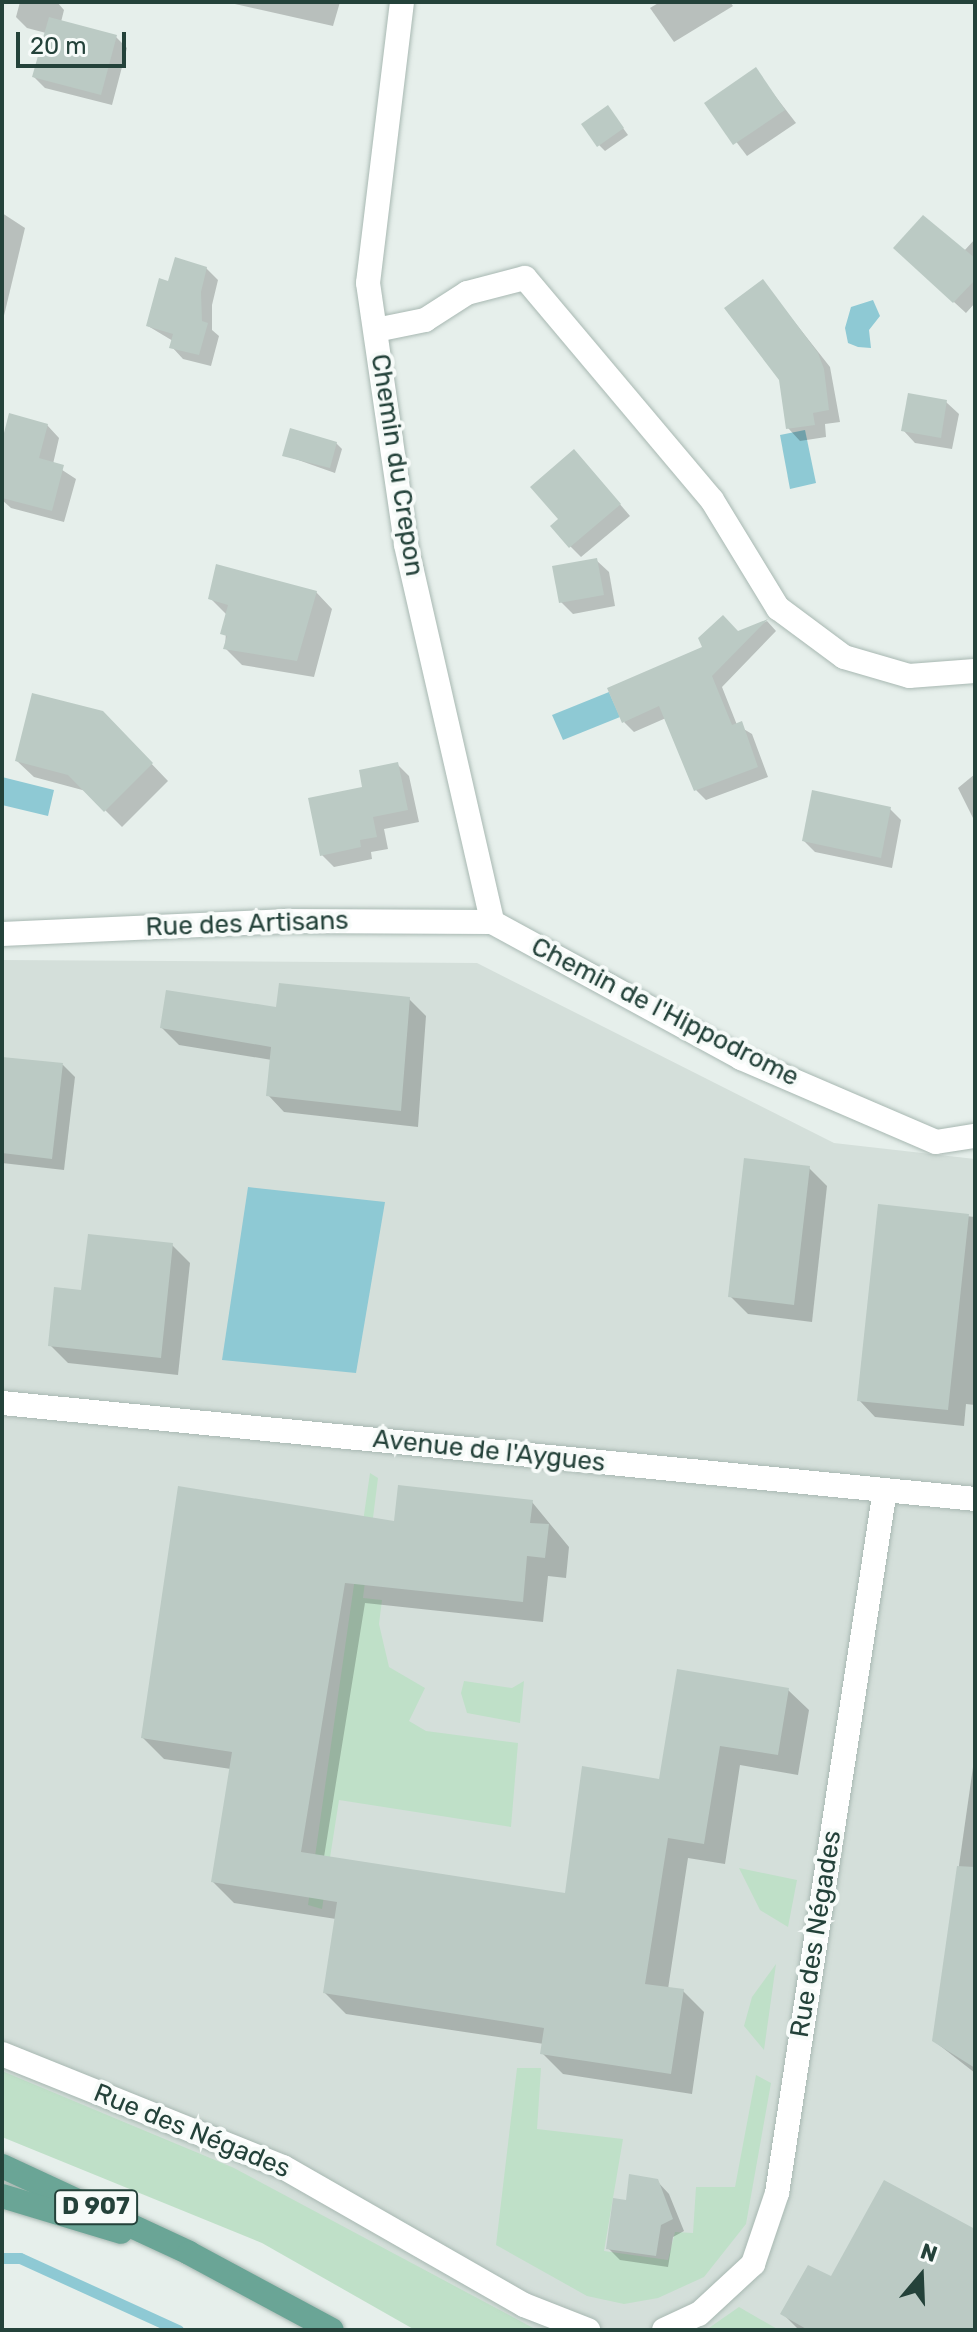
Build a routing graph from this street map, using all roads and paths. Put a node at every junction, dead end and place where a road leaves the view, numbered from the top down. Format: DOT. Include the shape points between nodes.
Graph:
graph roads {
  1 [pos="402,2"];
  2 [pos="376,330"];
  3 [pos="975,671"];
  4 [pos="492,922"];
  5 [pos="2,934"];
  6 [pos="975,1136"];
  7 [pos="2,1403"];
  8 [pos="885,1490"];
  9 [pos="975,1499"];
  10 [pos="2,2054"];
  11 [pos="2,2166"];
  12 [pos="2,2196"];
  13 [pos="189,2253"];
  14 [pos="332,2330"];
  15 [pos="588,2330"];
  16 [pos="664,2330"];
  1 -- 2 [label="street, Chemin du Crepon" via="368,283"];
  2 -- 3 [label="street" via="425,320 467,293 525,278 712,500 778,608 844,657 909,676"];
  2 -- 4 [label="street, Chemin du Crepon" via="406,545"];
  4 -- 5 [label="street, Rue des Artisans" via="283,921"];
  4 -- 6 [label="street, Chemin de l'Hippodrome" via="741,1058 936,1142"];
  7 -- 8 [label="street, Avenue de l'Aygues"];
  8 -- 9 [label="street, Avenue de l'Aygues"];
  8 -- 16 [label="street, Rue des Négades" via="777,2193 753,2264 699,2314"];
  10 -- 15 [label="street, Rue des Négades" via="283,2167 524,2305"];
  11 -- 13 [label="main road, D 907"];
  12 -- 13 [label="main road, D 907"];
  13 -- 14 [label="main road, D 907"];
}
